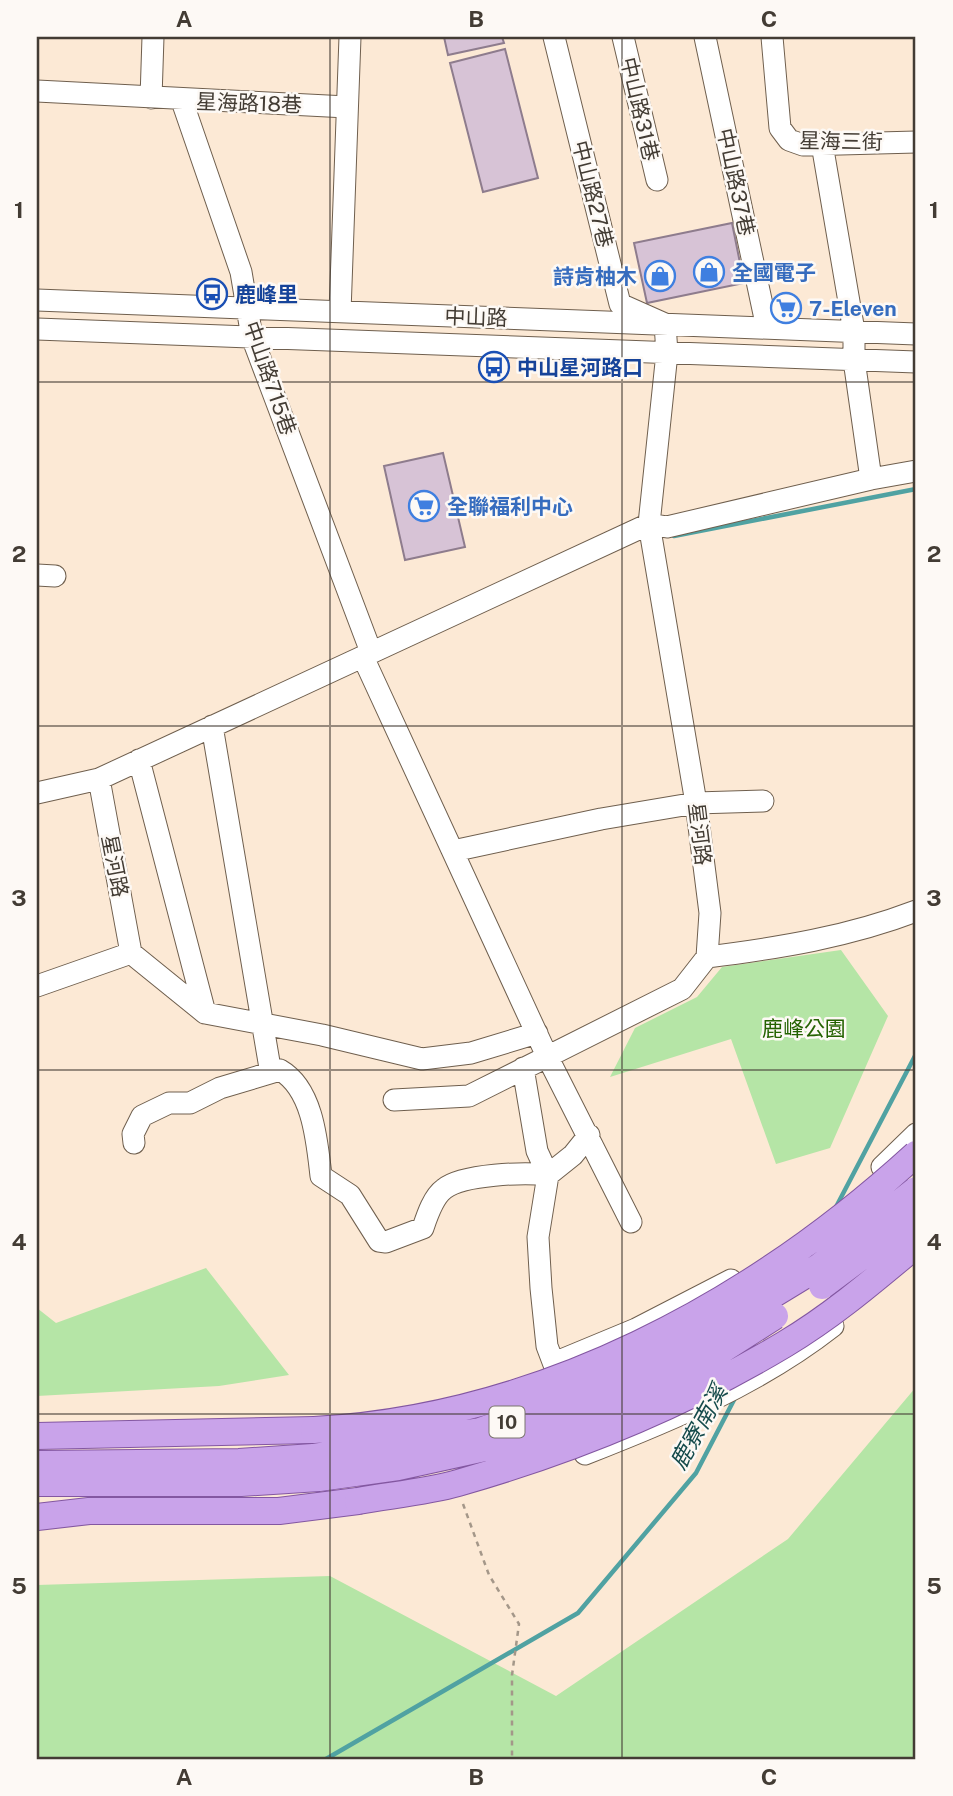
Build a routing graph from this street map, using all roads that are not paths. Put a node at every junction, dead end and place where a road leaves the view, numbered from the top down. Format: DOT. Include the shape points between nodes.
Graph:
graph roads {
  1 [pos="153,37"];
  2 [pos="350,37"];
  3 [pos="554,37"];
  4 [pos="623,37"];
  5 [pos="705,37"];
  6 [pos="772,37"];
  7 [pos="37,91"];
  8 [pos="151,98"];
  9 [pos="182,100"];
  10 [pos="347,107"];
  11 [pos="916,142"];
  12 [pos="822,144"];
  13 [pos="657,180"];
  14 [pos="37,300"];
  15 [pos="247,308"];
  16 [pos="340,312"];
  17 [pos="665,324"];
  18 [pos="767,328"];
  19 [pos="37,329"];
  20 [pos="854,331"];
  21 [pos="916,334"];
  22 [pos="252,337"];
  23 [pos="667,353"];
  24 [pos="854,360"];
  25 [pos="916,362"];
  26 [pos="916,471"];
  27 [pos="871,479"];
  28 [pos="649,524"];
  29 [pos="367,655"];
  30 [pos="212,726"];
  31 [pos="139,760"];
  32 [pos="99,779"];
  33 [pos="38,788"];
  34 [pos="763,801"];
  35 [pos="696,803"];
  36 [pos="453,851"];
  37 [pos="916,911"];
  38 [pos="131,953"];
  39 [pos="707,957"];
  40 [pos="37,986"];
  41 [pos="205,1013"];
  42 [pos="265,1023"];
  43 [pos="537,1033"];
  44 [pos="547,1056"];
  45 [pos="523,1068"];
  46 [pos="280,1070"];
  47 [pos="394,1100"];
  48 [pos="916,1134"];
  49 [pos="589,1135"];
  50 [pos="134,1143"];
  51 [pos="916,1154"];
  52 [pos="548,1175"];
  53 [pos="916,1191"];
  54 [pos="916,1216"];
  55 [pos="631,1222"];
  56 [pos="916,1245"];
  57 [pos="916,1259"];
  58 [pos="554,1363"];
  59 [pos="37,1436"];
  60 [pos="37,1464"];
  61 [pos="37,1483"];
  62 [pos="37,1517"];
  1 -- 8 [label="street"];
  2 -- 10 [label="street"];
  3 -- 17 [label="street, 中山路27巷" via="620,304"];
  4 -- 13 [label="street, 中山路31巷"];
  5 -- 18 [label="street, 中山路37巷"];
  6 -- 12 [label="street, 星海三街" via="780,128 789,140"];
  7 -- 8 [label="street, 星海路18巷"];
  8 -- 9 [label="street, 星海路18巷"];
  9 -- 10 [label="street, 星海路18巷"];
  9 -- 15 [label="street, 中山路715巷" via="241,272"];
  10 -- 16 [label="street"];
  11 -- 12 [label="street, 星海三街"];
  12 -- 20 [label="street"];
  14 -- 15 [label="street, 中山路"];
  15 -- 16 [label="street, 中山路"];
  15 -- 22 [label="street, 中山路715巷"];
  16 -- 17 [label="street, 中山路"];
  17 -- 18 [label="street, 中山路"];
  17 -- 23 [label="street, 星河路"];
  18 -- 20 [label="street, 中山路"];
  19 -- 22 [label="street, 中山路"];
  20 -- 21 [label="street, 中山路"];
  20 -- 24 [label="street"];
  22 -- 23 [label="street, 中山路"];
  22 -- 29 [label="street, 中山路715巷"];
  23 -- 24 [label="street, 中山路"];
  23 -- 28 [label="street, 星河路"];
  24 -- 25 [label="street, 中山路"];
  24 -- 27 [label="street"];
  26 -- 27 [label="street"];
  27 -- 28 [label="street" via="667,527"];
  28 -- 29 [label="street"];
  28 -- 35 [label="street, 星河路"];
  29 -- 30 [label="street"];
  29 -- 36 [label="street"];
  30 -- 31 [label="street"];
  30 -- 42 [label="street"];
  31 -- 32 [label="street"];
  31 -- 41 [label="street"];
  32 -- 33 [label="street"];
  32 -- 38 [label="street, 星河路"];
  34 -- 35 [label="street"];
  35 -- 36 [label="street"];
  35 -- 39 [label="street, 星河路" via="710,913"];
  36 -- 43 [label="street"];
  37 -- 39 [label="street" via="792,947"];
  38 -- 40 [label="street"];
  38 -- 41 [label="street"];
  39 -- 44 [label="street" via="682,989"];
  41 -- 42 [label="street"];
  42 -- 43 [label="street" via="422,1059 471,1053"];
  42 -- 46 [label="street" via="270,1068"];
  43 -- 44 [label="street"];
  44 -- 45 [label="street"];
  44 -- 49 [label="street"];
  45 -- 47 [label="street" via="468,1096"];
  45 -- 52 [label="street" via="537,1151"];
  46 -- 50 [label="street" via="142,1115 132,1134"];
  46 -- 52 [label="street" via="292,1077 316,1127 321,1176 350,1195 379,1241 423,1228 444,1189 464,1180"];
  48 -- 58 [label="street" via="815,1227 738,1275 636,1329"];
  49 -- 52 [label="street"];
  49 -- 55 [label="street"];
  51 -- 59 [label="main road, bridge" via="844,1217 789,1257 692,1316 543,1384 457,1410 362,1428"];
  52 -- 58 [label="street" via="538,1237 547,1346"];
  53 -- 60 [label="main road, 10, bridge" via="820,1266 682,1350 590,1392 480,1432 313,1457"];
  54 -- 61 [label="main road, 10, bridge" via="820,1288 695,1367 508,1443 398,1468 319,1478 176,1485"];
  56 -- 62 [label="main road, bridge" via="856,1296 785,1344 668,1405 456,1484 279,1511 89,1511"];
  57 -- 58 [label="street" via="805,1348 690,1414 585,1454"];
}
